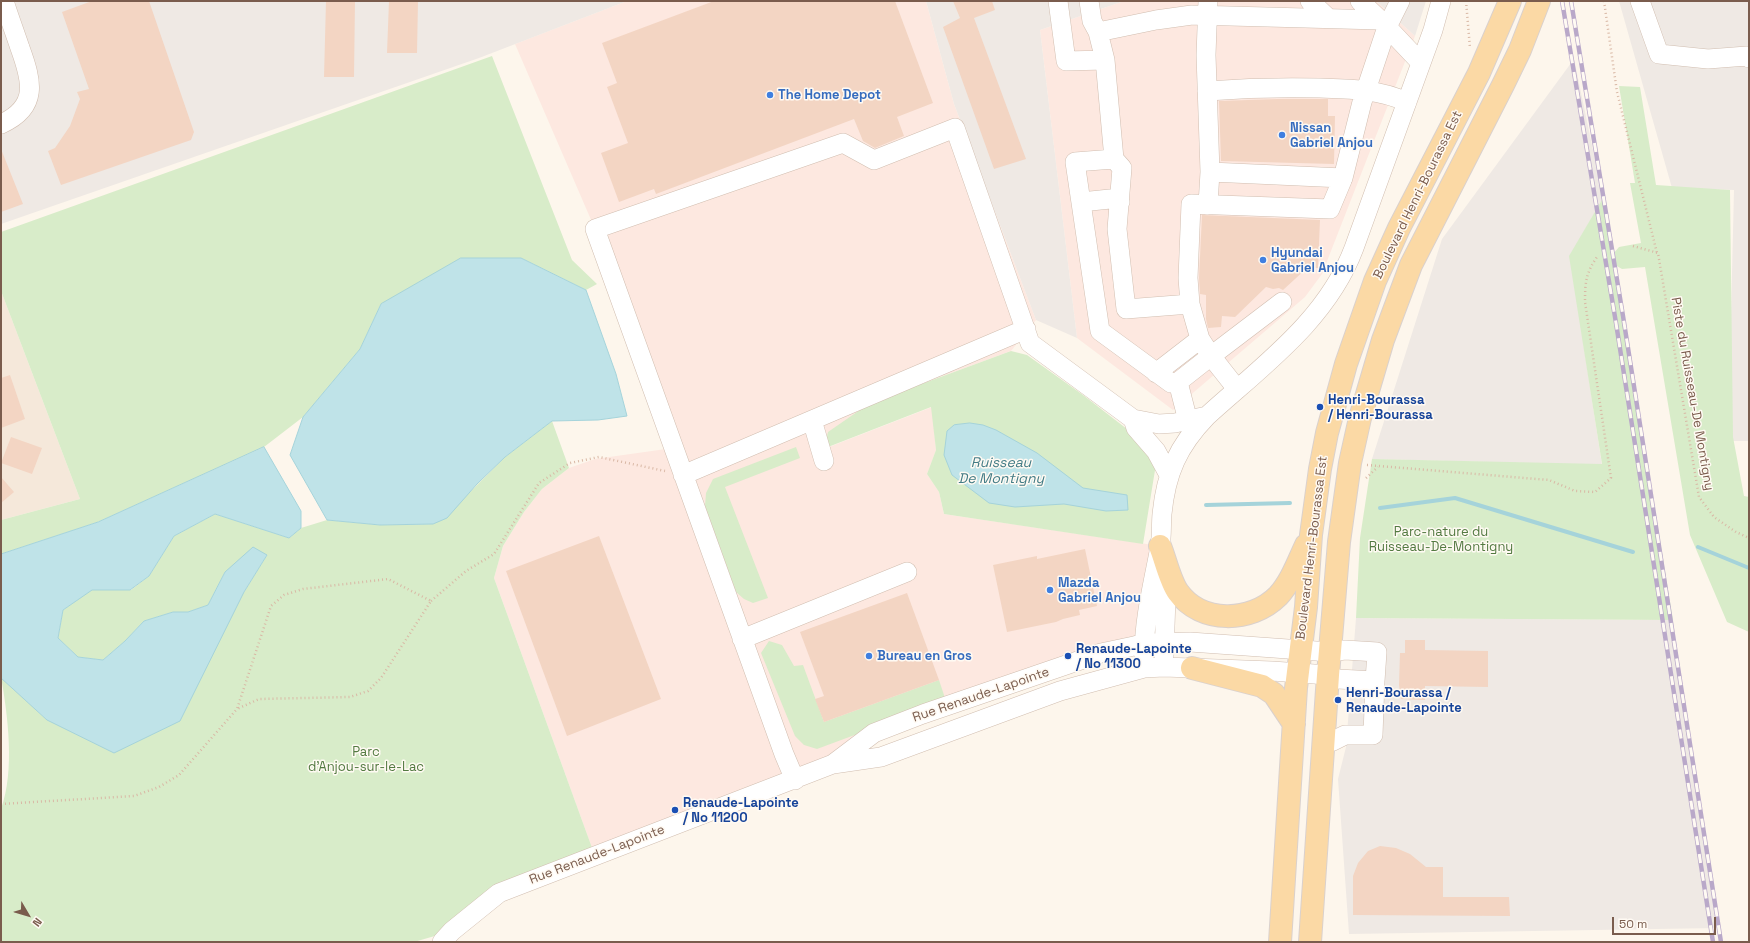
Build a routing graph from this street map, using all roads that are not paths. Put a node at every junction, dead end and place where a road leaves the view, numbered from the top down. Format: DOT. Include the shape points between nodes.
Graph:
graph roads {
  1 [pos="4,1"];
  2 [pos="1058,1"];
  3 [pos="1089,1"];
  4 [pos="1310,1"];
  5 [pos="1360,1"];
  6 [pos="1400,1"];
  7 [pos="1441,1"];
  8 [pos="1510,1"];
  9 [pos="1539,1"];
  10 [pos="1640,1"];
  11 [pos="1208,9"];
  12 [pos="1243,9"];
  13 [pos="1328,18"];
  14 [pos="1383,24"];
  15 [pos="1098,32"];
  16 [pos="1749,58"];
  17 [pos="1105,60"];
  18 [pos="1421,63"];
  19 [pos="1367,90"];
  20 [pos="1207,91"];
  21 [pos="1407,102"];
  22 [pos="1,124"];
  23 [pos="1114,159"];
  24 [pos="1210,172"];
  25 [pos="1343,178"];
  26 [pos="1081,202"];
  27 [pos="1120,202"];
  28 [pos="1208,205"];
  29 [pos="1282,302"];
  30 [pos="1190,304"];
  31 [pos="1126,308"];
  32 [pos="1099,321"];
  33 [pos="1026,329"];
  34 [pos="1200,339"];
  35 [pos="1211,356"];
  36 [pos="1156,373"];
  37 [pos="1178,382"];
  38 [pos="1237,389"];
  39 [pos="1206,416"];
  40 [pos="1133,419"];
  41 [pos="812,420"];
  42 [pos="1188,421"];
  43 [pos="824,461"];
  44 [pos="683,475"];
  45 [pos="1169,475"];
  46 [pos="1311,535"];
  47 [pos="1160,546"];
  48 [pos="907,572"];
  49 [pos="742,639"];
  50 [pos="1165,642"];
  51 [pos="1144,644"];
  52 [pos="1300,650"];
  53 [pos="1330,652"];
  54 [pos="1164,667"];
  55 [pos="1144,668"];
  56 [pos="1192,668"];
  57 [pos="1053,669"];
  58 [pos="1298,672"];
  59 [pos="1328,675"];
  60 [pos="1375,681"];
  61 [pos="1060,692"];
  62 [pos="1294,724"];
  63 [pos="1323,742"];
  64 [pos="833,764"];
  65 [pos="795,780"];
  66 [pos="442,942"];
  67 [pos="1280,942"];
  68 [pos="1310,942"];
  1 -- 22 [label="street" via="29,73 31,88 26,103 16,116"];
  2 -- 17 [label="street" via="1066,61"];
  3 -- 15 [label="street" via="1092,20"];
  4 -- 13 [label="street"];
  5 -- 14 [label="street"];
  6 -- 14 [label="street"];
  7 -- 18 [label="street"];
  8 -- 46 [label="main road, Boulevard Henri-Bourassa Est" via="1479,73 1399,228 1369,297 1336,397 1327,433"];
  9 -- 53 [label="main road, Boulevard Henri-Bourassa Est" via="1520,50 1411,265 1383,340 1360,418 1350,463 1339,542"];
  10 -- 16 [label="street" via="1659,54"];
  11 -- 12 [label="street"];
  11 -- 15 [label="street" via="1192,16 1156,20"];
  11 -- 20 [label="street"];
  12 -- 13 [label="street"];
  13 -- 14 [label="street"];
  14 -- 18 [label="street"];
  14 -- 19 [label="street"];
  15 -- 17 [label="street"];
  17 -- 23 [label="street"];
  18 -- 21 [label="street"];
  19 -- 20 [label="street" via="1270,86"];
  19 -- 21 [label="street"];
  19 -- 25 [label="street"];
  20 -- 24 [label="street"];
  21 -- 38 [label="street" via="1340,280 1301,331"];
  23 -- 26 [label="street" via="1075,162"];
  23 -- 27 [label="street" via="1122,168"];
  24 -- 25 [label="street"];
  24 -- 28 [label="street"];
  25 -- 28 [label="street" via="1330,209"];
  26 -- 27 [label="street" via="1110,199"];
  26 -- 32 [label="street"];
  27 -- 31 [label="street" via="1117,229"];
  28 -- 30 [label="street" via="1191,204 1188,278"];
  29 -- 35 [label="street"];
  30 -- 31 [label="street"];
  30 -- 34 [label="street"];
  31 -- 32 [label="street"];
  32 -- 36 [label="street" via="1100,331"];
  33 -- 40 [label="street" via="1030,343"];
  33 -- 41 [label="street"];
  33 -- 44 [label="street" via="955,128 874,160 843,143 595,229"];
  34 -- 35 [label="street"];
  34 -- 36 [label="street"];
  35 -- 37 [label="street"];
  35 -- 38 [label="street"];
  36 -- 37 [label="street" via="1171,383"];
  37 -- 42 [label="street"];
  38 -- 39 [label="street"];
  39 -- 42 [label="street"];
  39 -- 45 [label="street" via="1192,431 1174,459"];
  40 -- 42 [label="street" via="1159,424"];
  40 -- 45 [label="street" via="1136,428 1156,451"];
  41 -- 43 [label="street"];
  41 -- 44 [label="street"];
  44 -- 49 [label="street"];
  45 -- 47 [label="street" via="1162,512"];
  46 -- 47 [label="main road" via="1292,576 1278,595 1262,609 1238,616 1214,615 1194,607 1177,591"];
  46 -- 52 [label="main road, Boulevard Henri-Bourassa Est"];
  47 -- 50 [label="street" via="1166,598"];
  47 -- 51 [label="street" via="1149,596"];
  48 -- 49 [label="street"];
  49 -- 65 [label="street"];
  50 -- 51 [label="street, Rue Renaude-Lapointe"];
  50 -- 52 [label="street, Rue Renaude-Lapointe"];
  50 -- 54 [label="street"];
  51 -- 55 [label="street"];
  51 -- 57 [label="street, Rue Renaude-Lapointe" via="1101,653"];
  52 -- 53 [label="street, Rue Renaude-Lapointe"];
  52 -- 58 [label="main road, Boulevard Henri-Bourassa Est"];
  53 -- 59 [label="main road, Boulevard Henri-Bourassa Est"];
  53 -- 60 [label="street, Rue Renaude-Lapointe" via="1377,652"];
  54 -- 55 [label="street, Rue Renaude-Lapointe"];
  54 -- 56 [label="street, Rue Renaude-Lapointe"];
  55 -- 61 [label="street, Rue Renaude-Lapointe"];
  56 -- 58 [label="street, Rue Renaude-Lapointe"];
  56 -- 62 [label="main road" via="1262,686 1274,694"];
  57 -- 61 [label="street"];
  57 -- 64 [label="street, Rue Renaude-Lapointe" via="874,733"];
  58 -- 59 [label="street, Rue Renaude-Lapointe"];
  58 -- 62 [label="main road, Boulevard Henri-Bourassa Est"];
  59 -- 60 [label="street, Rue Renaude-Lapointe" via="1338,679"];
  59 -- 63 [label="main road, Boulevard Henri-Bourassa Est"];
  60 -- 63 [label="street" via="1373,735 1346,735"];
  61 -- 64 [label="street, Rue Renaude-Lapointe" via="881,757"];
  62 -- 67 [label="main road, Boulevard Henri-Bourassa Est"];
  63 -- 68 [label="main road, Boulevard Henri-Bourassa Est"];
  64 -- 65 [label="street, Rue Renaude-Lapointe"];
  65 -- 66 [label="street, Rue Renaude-Lapointe" via="498,893"];
}
